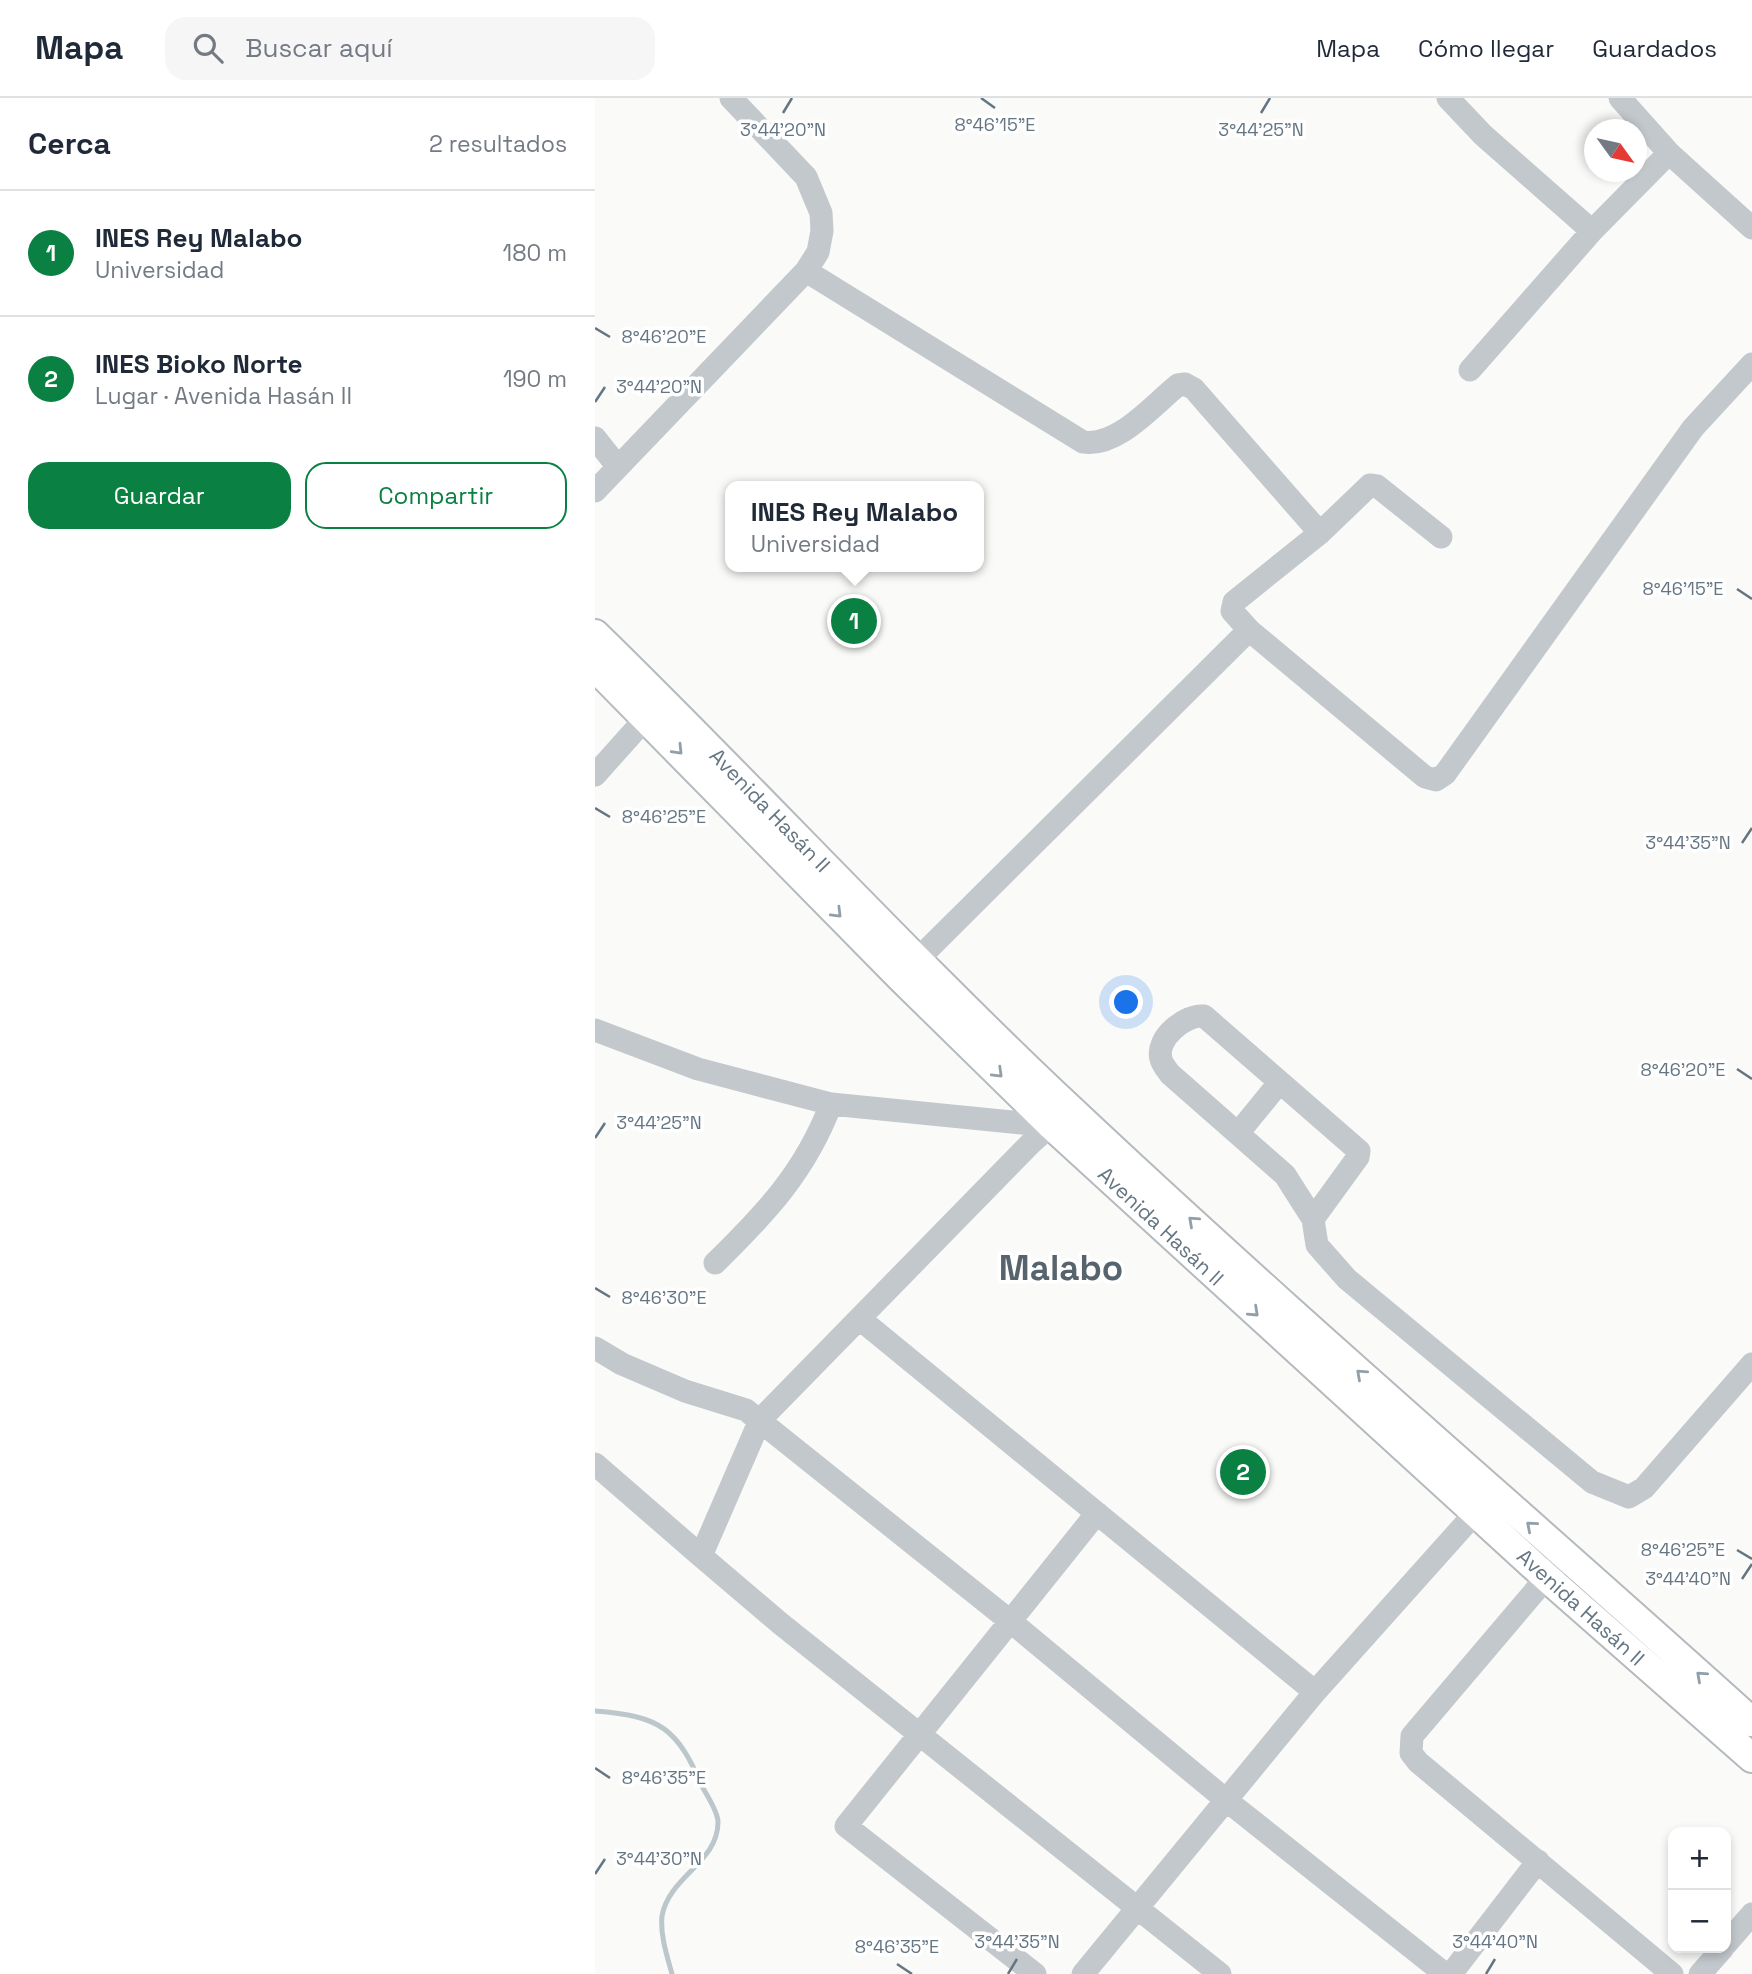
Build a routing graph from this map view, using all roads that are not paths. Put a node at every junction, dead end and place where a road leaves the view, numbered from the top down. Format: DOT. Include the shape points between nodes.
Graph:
graph roads {
  1 [pos="731,98"];
  2 [pos="1448,98"];
  3 [pos="1620,98"];
  4 [pos="1669,153"];
  5 [pos="1752,228"];
  6 [pos="1592,231"];
  7 [pos="806,271"];
  8 [pos="1752,364"];
  9 [pos="1470,370"];
  10 [pos="603,454"];
  11 [pos="595,491"];
  12 [pos="1320,533"];
  13 [pos="1441,537"];
  14 [pos="1249,630"];
  15 [pos="595,634"];
  16 [pos="595,667"];
  17 [pos="646,718"];
  18 [pos="595,775"];
  19 [pos="908,969"];
  20 [pos="595,1030"];
  21 [pos="1279,1083"];
  22 [pos="831,1104"];
  23 [pos="1061,1118"];
  24 [pos="1239,1132"];
  25 [pos="1313,1219"];
  26 [pos="715,1263"];
  27 [pos="860,1319"];
  28 [pos="595,1348"];
  29 [pos="1752,1364"];
  30 [pos="760,1420"];
  31 [pos="595,1464"];
  32 [pos="1476,1511"];
  33 [pos="1097,1513"];
  34 [pos="1565,1555"];
  35 [pos="701,1556"];
  36 [pos="1546,1577"];
  37 [pos="1010,1621"];
  38 [pos="1315,1692"];
  39 [pos="1752,1722"];
  40 [pos="921,1732"];
  41 [pos="1752,1758"];
  42 [pos="1226,1800"];
  43 [pos="1538,1861"];
  44 [pos="1135,1908"];
  45 [pos="1752,1914"];
  46 [pos="1731,1938"];
  47 [pos="1718,1953"];
  48 [pos="1035,1974"];
  49 [pos="1083,1974"];
  50 [pos="1220,1974"];
  51 [pos="1445,1974"];
  52 [pos="1451,1974"];
  53 [pos="1672,1974"];
  54 [pos="1700,1974"];
  1 -- 7 [label="street" via="815,193 822,231 818,252"];
  2 -- 6 [label="street"];
  3 -- 4 [label="street"];
  4 -- 5 [label="street"];
  4 -- 6 [label="street"];
  6 -- 9 [label="street"];
  7 -- 10 [label="street"];
  7 -- 12 [label="street" via="1083,442 1096,444 1117,434 1178,385 1194,388"];
  8 -- 14 [label="street" via="1693,428 1445,774 1436,780 1425,777"];
  10 -- 11 [label="street"];
  12 -- 13 [label="street" via="1370,485"];
  12 -- 14 [label="street" via="1234,602 1232,611"];
  14 -- 19 [label="street"];
  15 -- 19 [label="main road, Avenida Hasán II"];
  16 -- 17 [label="main road, Avenida Hasán II"];
  17 -- 18 [label="street"];
  17 -- 19 [label="main road, Avenida Hasán II, one-way"];
  19 -- 23 [label="main road, Avenida Hasán II"];
  20 -- 22 [label="street" via="698,1069"];
  21 -- 24 [label="street"];
  21 -- 24 [label="street" via="1204,1016 1194,1015 1167,1037 1161,1059 1170,1074"];
  21 -- 25 [label="street" via="1359,1151"];
  22 -- 23 [label="street"];
  22 -- 26 [label="street" via="813,1148 788,1186"];
  23 -- 27 [label="street" via="1032,1142"];
  23 -- 32 [label="main road, Avenida Hasán II, one-way"];
  34 -- 23 [label="main road, Avenida Hasán II, one-way"];
  24 -- 25 [label="street" via="1285,1175"];
  25 -- 29 [label="street" via="1317,1245 1347,1279 1592,1482 1618,1495 1629,1497 1644,1488"];
  27 -- 30 [label="street"];
  27 -- 33 [label="street"];
  28 -- 30 [label="street" via="622,1364 746,1410"];
  30 -- 35 [label="street"];
  30 -- 37 [label="street"];
  31 -- 35 [label="street"];
  32 -- 36 [label="main road, Avenida Hasán II"];
  32 -- 38 [label="street"];
  33 -- 37 [label="street"];
  33 -- 38 [label="street"];
  34 -- 36 [label="street"];
  39 -- 34 [label="main road, Avenida Hasán II, one-way"];
  35 -- 40 [label="street"];
  36 -- 41 [label="main road, Avenida Hasán II"];
  36 -- 43 [label="street" via="1412,1736 1411,1753"];
  37 -- 40 [label="street"];
  37 -- 42 [label="street"];
  38 -- 42 [label="street"];
  40 -- 44 [label="street"];
  40 -- 48 [label="street" via="846,1826"];
  42 -- 44 [label="street"];
  42 -- 51 [label="street"];
  43 -- 52 [label="street"];
  43 -- 53 [label="street"];
  44 -- 49 [label="street"];
  44 -- 50 [label="street"];
  45 -- 46 [label="street"];
  47 -- 54 [label="street"];
}
